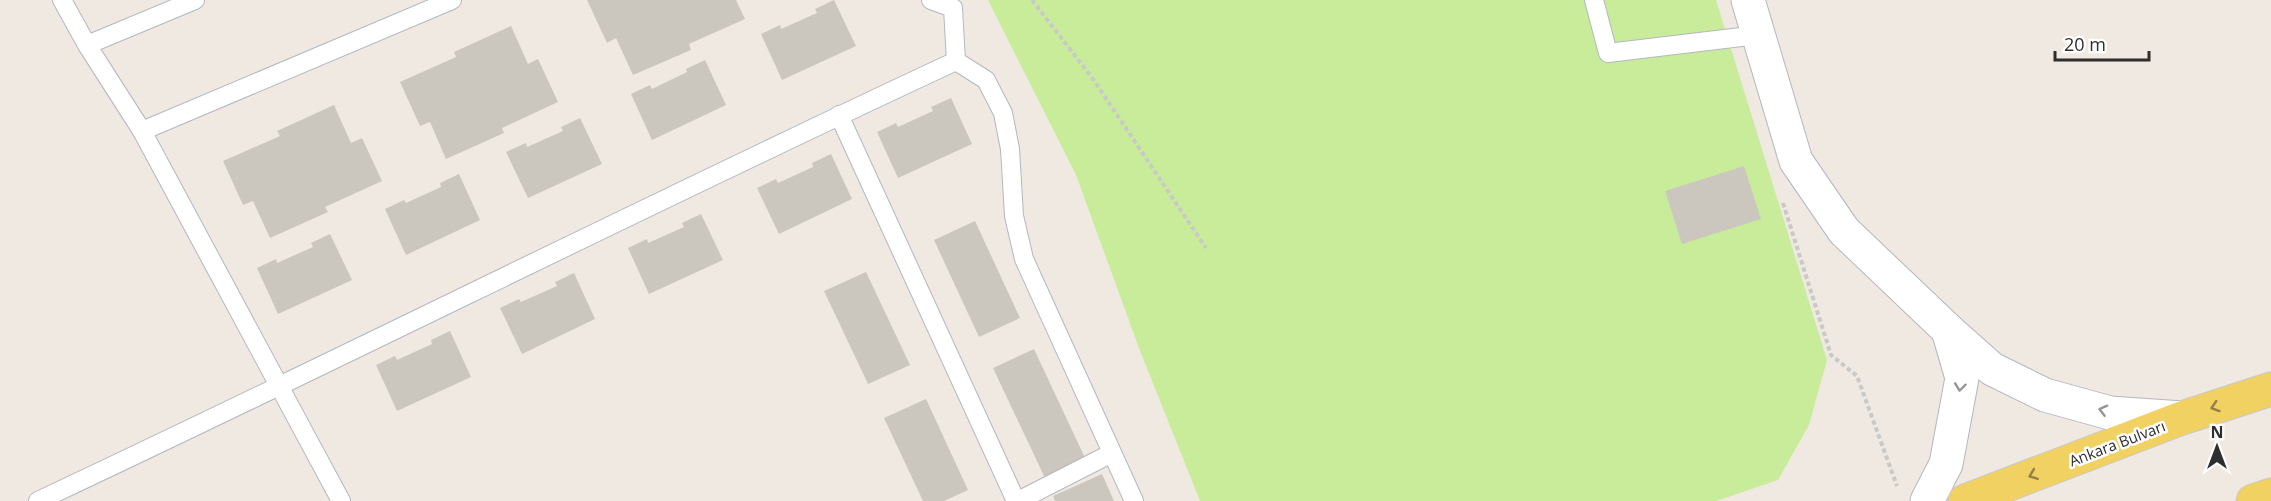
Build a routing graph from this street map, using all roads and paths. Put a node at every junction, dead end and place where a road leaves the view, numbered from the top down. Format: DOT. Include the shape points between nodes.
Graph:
graph roads {
  1 [pos="62,0"];
  2 [pos="195,0"];
  3 [pos="452,0"];
  4 [pos="931,0"];
  5 [pos="1032,0"];
  6 [pos="1594,0"];
  7 [pos="1748,0"];
  8 [pos="1758,35"];
  9 [pos="87,45"];
  10 [pos="956,61"];
  11 [pos="840,115"];
  12 [pos="142,131"];
  13 [pos="1781,196"];
  14 [pos="1206,248"];
  15 [pos="1948,330"];
  16 [pos="280,387"];
  17 [pos="2271,389"];
  18 [pos="2182,418"];
  19 [pos="1112,453"];
  20 [pos="2271,495"];
  21 [pos="1913,496"];
  22 [pos="38,501"];
  23 [pos="341,501"];
  24 [pos="1017,501"];
  25 [pos="1134,501"];
  26 [pos="1965,501"];
  27 [pos="2253,501"];
  1 -- 9 [label="lane"];
  2 -- 9 [label="lane"];
  3 -- 12 [label="lane"];
  4 -- 10 [label="lane" via="954,8"];
  5 -- 14 [label="path" via="1093,78"];
  6 -- 8 [label="lane" via="1608,53"];
  7 -- 8 [label="street"];
  8 -- 15 [label="street" via="1796,161 1844,231"];
  9 -- 12 [label="lane"];
  10 -- 11 [label="lane"];
  10 -- 19 [label="lane" via="986,80 1003,113 1010,149 1014,216 1024,259"];
  11 -- 16 [label="lane"];
  11 -- 24 [label="lane"];
  12 -- 16 [label="lane"];
  13 -- 21 [label="path" via="1831,355 1857,376 1885,454"];
  18 -- 15 [label="street, one-way" via="2110,413 2045,395 1992,369"];
  15 -- 21 [label="street, one-way" via="1962,378 1946,464"];
  16 -- 22 [label="lane"];
  16 -- 23 [label="lane"];
  17 -- 18 [label="main road, Ankara Bulvarı, one-way"];
  18 -- 26 [label="main road, Ankara Bulvarı, one-way"];
  19 -- 24 [label="lane"];
  19 -- 25 [label="lane"];
  20 -- 27 [label="main road"];
}
